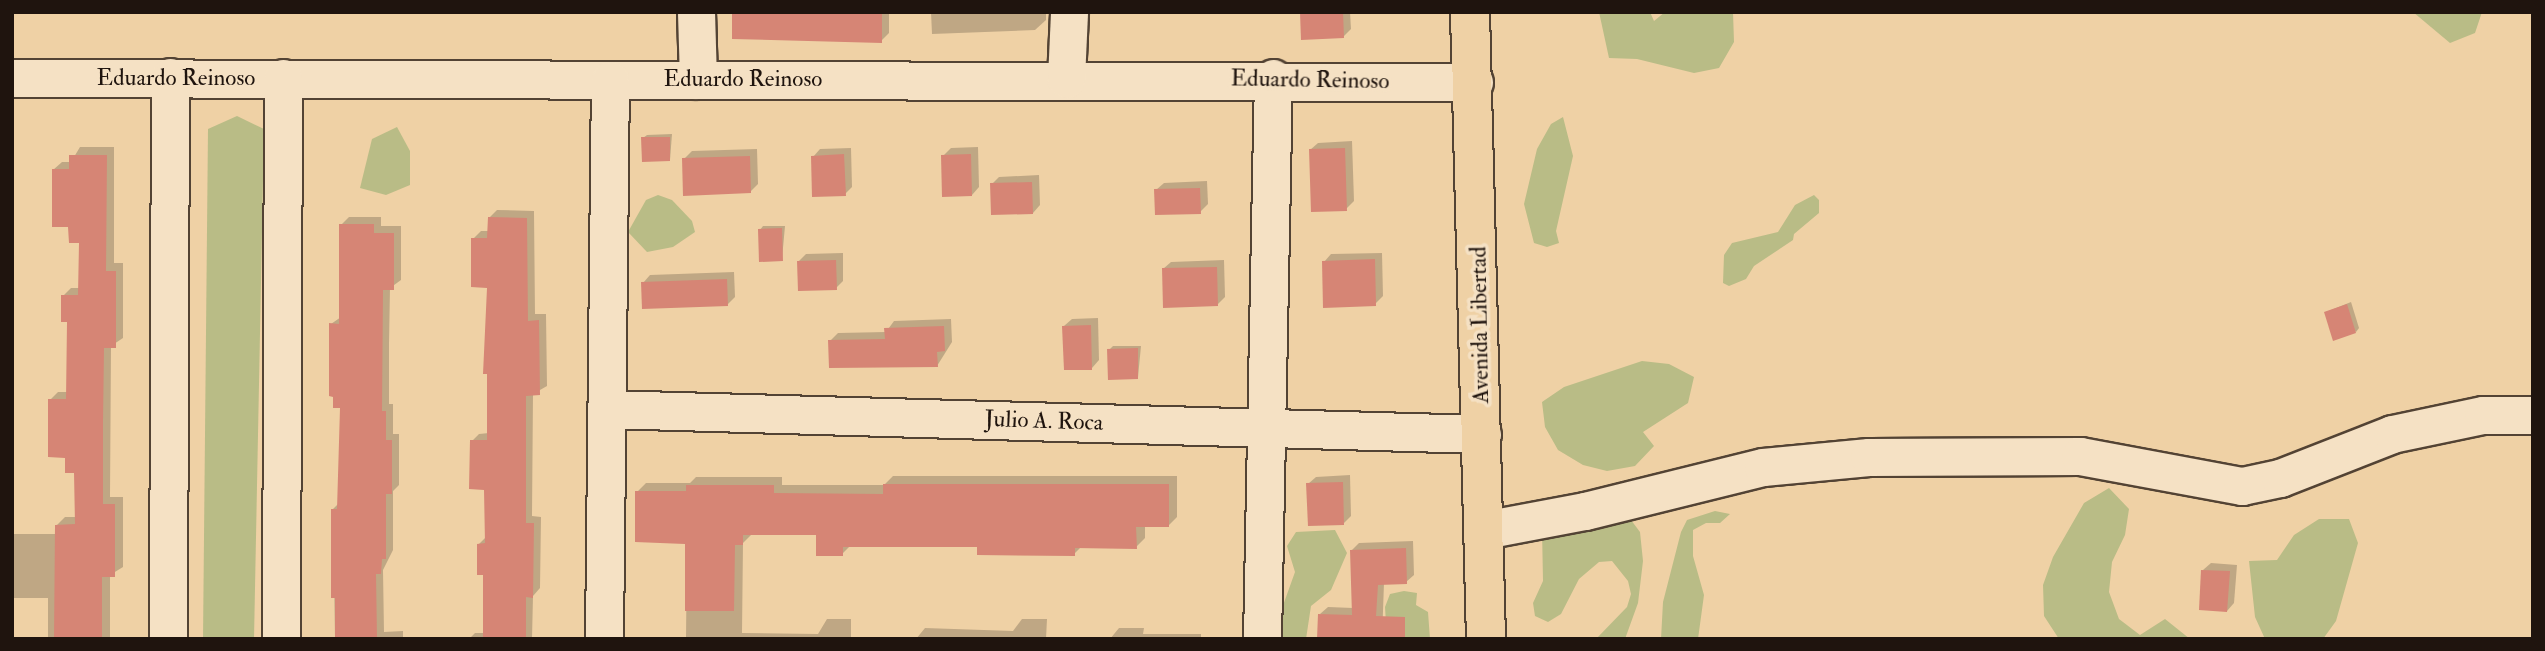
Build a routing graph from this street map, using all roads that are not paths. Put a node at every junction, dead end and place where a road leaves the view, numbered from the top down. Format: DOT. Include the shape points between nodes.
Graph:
graph roads {
  1 [pos="696,12"];
  2 [pos="1069,12"];
  3 [pos="1470,12"];
  4 [pos="170,77"];
  5 [pos="12,78"];
  6 [pos="283,78"];
  7 [pos="1066,79"];
  8 [pos="1273,79"];
  9 [pos="610,80"];
  10 [pos="698,80"];
  11 [pos="1474,82"];
  12 [pos="607,409"];
  13 [pos="2533,415"];
  14 [pos="1264,427"];
  15 [pos="1482,434"];
  16 [pos="1484,530"];
  17 [pos="167,639"];
  18 [pos="281,639"];
  19 [pos="604,639"];
  20 [pos="1262,639"];
  21 [pos="1486,639"];
  1 -- 10 [label="street"];
  2 -- 7 [label="street"];
  3 -- 11 [label="main road, Avenida Libertad"];
  4 -- 5 [label="street, Eduardo Reinoso"];
  4 -- 6 [label="street, Eduardo Reinoso"];
  4 -- 17 [label="street"];
  6 -- 9 [label="street, Eduardo Reinoso"];
  6 -- 18 [label="street"];
  7 -- 8 [label="street, Eduardo Reinoso"];
  7 -- 10 [label="street, Eduardo Reinoso"];
  8 -- 11 [label="street, Eduardo Reinoso"];
  8 -- 14 [label="street"];
  9 -- 10 [label="street, Eduardo Reinoso"];
  9 -- 12 [label="street"];
  11 -- 15 [label="main road, Avenida Libertad"];
  12 -- 14 [label="street, Julio A. Roca"];
  12 -- 19 [label="street"];
  13 -- 16 [label="street" via="2483,415 2392,434 2280,478 2242,486 2080,456 1869,457 1763,467 1585,511"];
  14 -- 15 [label="street, Julio A. Roca"];
  14 -- 20 [label="street"];
  15 -- 16 [label="main road, Avenida Libertad"];
  16 -- 21 [label="main road, Avenida Libertad"];
}
